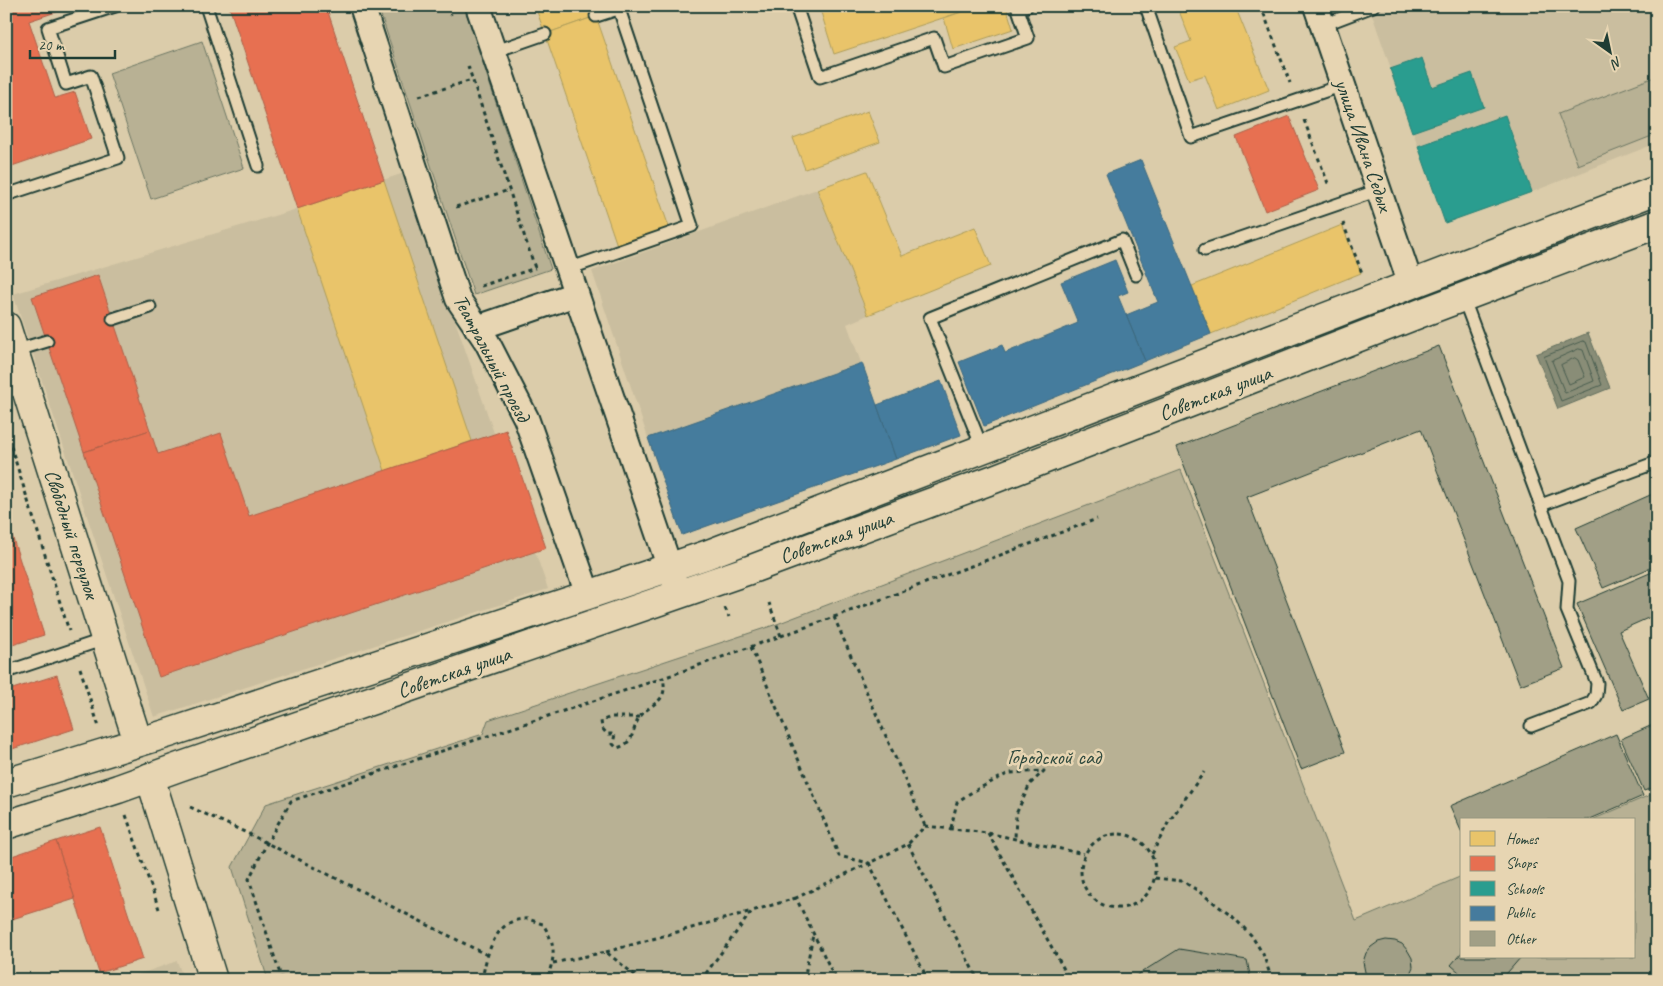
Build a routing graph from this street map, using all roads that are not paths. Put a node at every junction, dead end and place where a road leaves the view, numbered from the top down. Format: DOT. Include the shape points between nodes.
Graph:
graph roads {
  1 [pos="115,6"];
  2 [pos="206,6"];
  3 [pos="362,6"];
  4 [pos="478,6"];
  5 [pos="796,6"];
  6 [pos="1027,6"];
  7 [pos="1146,6"];
  8 [pos="1373,6"];
  9 [pos="618,7"];
  10 [pos="596,16"];
  11 [pos="1319,16"];
  12 [pos="545,34"];
  13 [pos="497,61"];
  14 [pos="1343,85"];
  15 [pos="258,166"];
  16 [pos="1379,190"];
  17 [pos="1657,190"];
  18 [pos="6,195"];
  19 [pos="1657,224"];
  20 [pos="1205,250"];
  21 [pos="568,269"];
  22 [pos="1136,275"];
  23 [pos="1411,284"];
  24 [pos="576,294"];
  25 [pos="1463,297"];
  26 [pos="150,307"];
  27 [pos="1421,312"];
  28 [pos="113,319"];
  29 [pos="477,328"];
  30 [pos="10,339"];
  31 [pos="47,341"];
  32 [pos="16,390"];
  33 [pos="983,450"];
  34 [pos="1657,462"];
  35 [pos="1541,505"];
  36 [pos="670,567"];
  37 [pos="588,595"];
  38 [pos="679,595"];
  39 [pos="105,639"];
  40 [pos="6,672"];
  41 [pos="1530,726"];
  42 [pos="138,742"];
  43 [pos="150,778"];
  44 [pos="6,783"];
  45 [pos="122,801"];
  46 [pos="6,825"];
  47 [pos="213,980"];
  1 -- 18 [label="lane" via="48,28 66,84 91,76 118,158"];
  2 -- 15 [label="lane"];
  3 -- 29 [label="street, Театральный проезд" via="458,299"];
  4 -- 13 [label="street"];
  5 -- 6 [label="lane" via="820,77 934,38 944,67 1028,38 1018,9"];
  7 -- 14 [label="lane" via="1191,137"];
  8 -- 11 [label="lane"];
  9 -- 10 [label="lane"];
  9 -- 21 [label="lane" via="692,226"];
  11 -- 14 [label="street, улица Ивана Седых"];
  12 -- 13 [label="lane"];
  13 -- 21 [label="street"];
  14 -- 16 [label="street, улица Ивана Седых"];
  16 -- 20 [label="lane"];
  16 -- 23 [label="street, улица Ивана Седых"];
  17 -- 23 [label="main road, Советская улица"];
  19 -- 25 [label="main road, Советская улица"];
  21 -- 24 [label="street"];
  22 -- 33 [label="lane" via="1122,240 930,318"];
  23 -- 27 [label="main road"];
  23 -- 33 [label="main road, Советская улица"];
  24 -- 29 [label="street"];
  24 -- 36 [label="street"];
  25 -- 27 [label="main road, Советская улица"];
  25 -- 35 [label="lane"];
  26 -- 28 [label="lane"];
  27 -- 38 [label="main road, Советская улица" via="994,479"];
  29 -- 37 [label="street, Театральный проезд" via="526,418"];
  30 -- 31 [label="lane"];
  30 -- 32 [label="main road, Свободный переулок"];
  32 -- 39 [label="main road, Свободный переулок"];
  33 -- 36 [label="main road, Советская улица"];
  34 -- 35 [label="lane"];
  35 -- 41 [label="lane" via="1569,581 1568,610 1597,683 1591,703"];
  36 -- 37 [label="main road, Советская улица"];
  36 -- 38 [label="street"];
  37 -- 42 [label="main road, Советская улица"];
  38 -- 43 [label="main road, Советская улица"];
  39 -- 40 [label="lane"];
  39 -- 42 [label="main road, Свободный переулок"];
  42 -- 44 [label="main road, Советская улица"];
  42 -- 45 [label="main road"];
  43 -- 45 [label="main road, Советская улица"];
  43 -- 47 [label="main road"];
  45 -- 46 [label="main road, Советская улица"];
}
